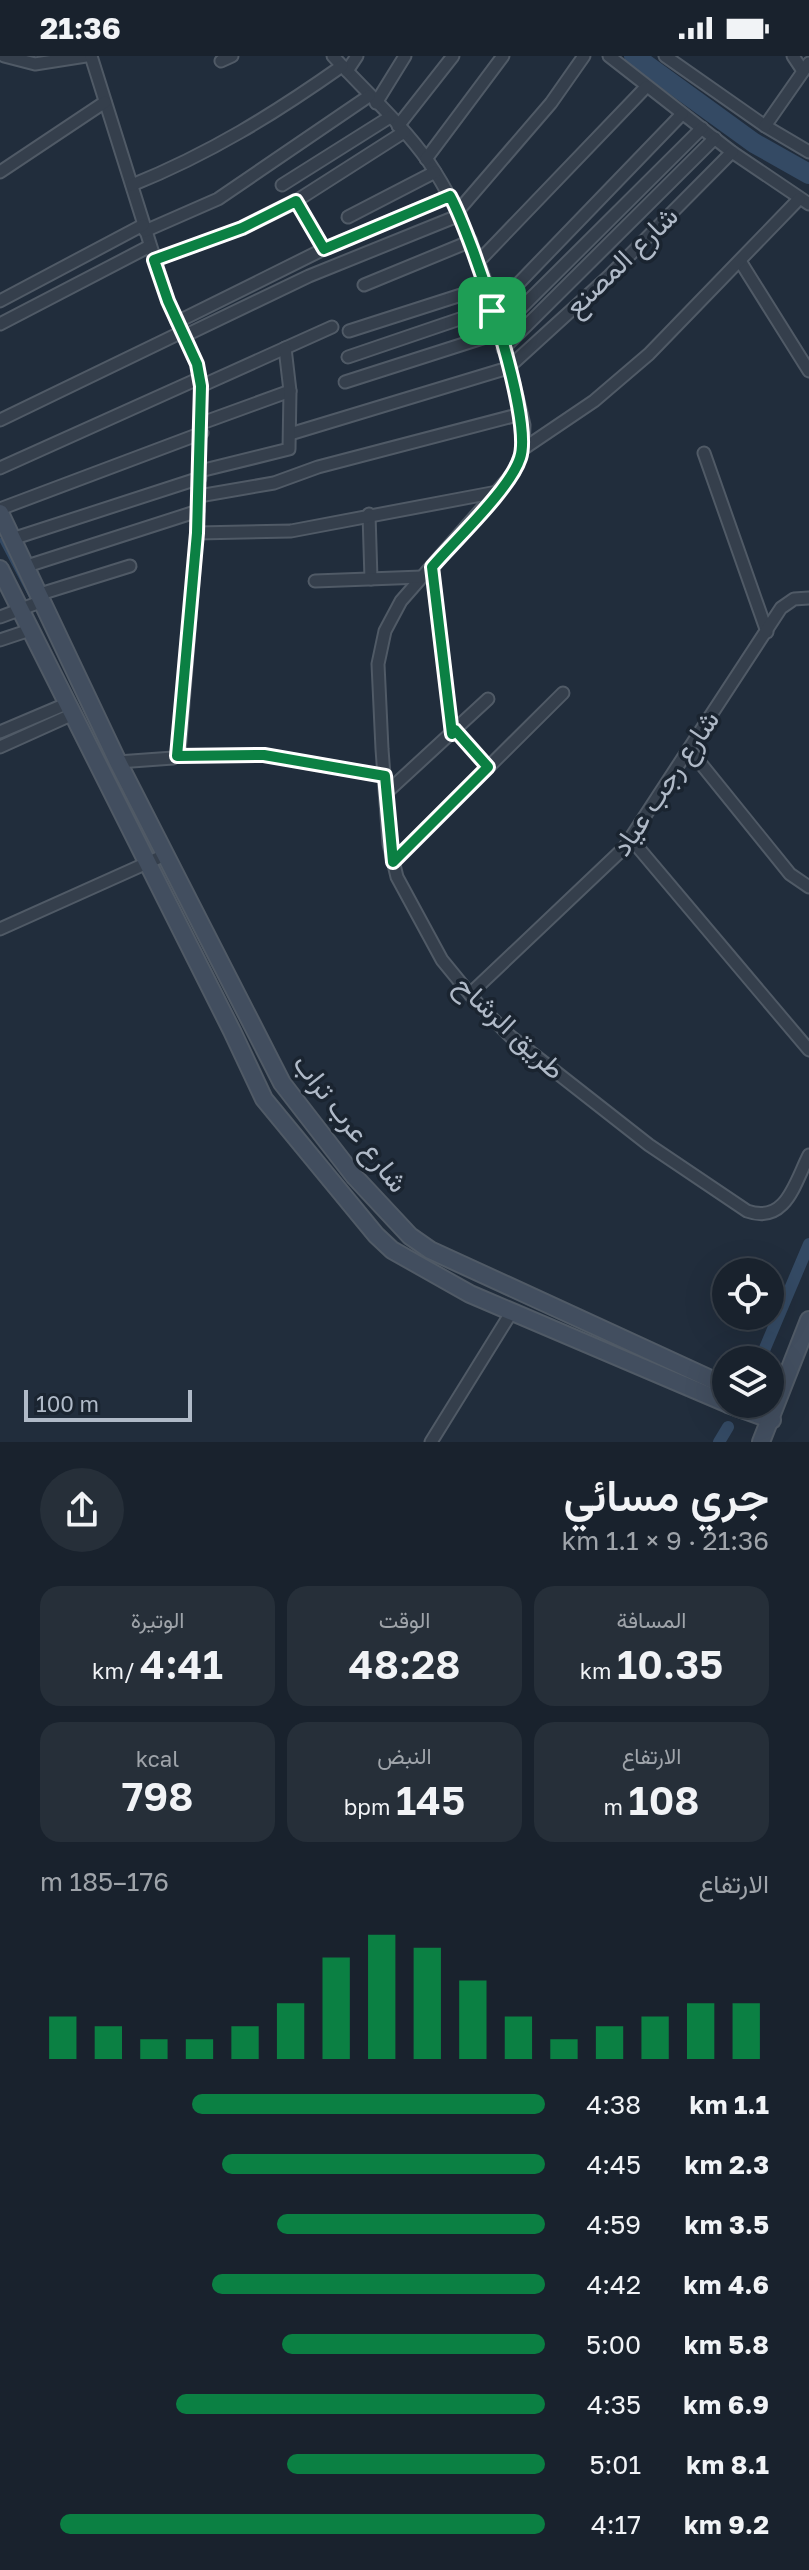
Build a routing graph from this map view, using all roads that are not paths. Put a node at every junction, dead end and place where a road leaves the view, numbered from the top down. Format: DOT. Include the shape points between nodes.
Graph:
graph roads {
  1 [pos="4,56"];
  2 [pos="89,56"];
  3 [pos="333,56"];
  4 [pos="357,56"];
  5 [pos="405,56"];
  6 [pos="453,56"];
  7 [pos="503,56"];
  8 [pos="584,56"];
  9 [pos="609,56"];
  10 [pos="665,56"];
  11 [pos="793,56"];
  12 [pos="806,67"];
  13 [pos="344,68"];
  14 [pos="646,87"];
  15 [pos="372,99"];
  16 [pos="105,102"];
  17 [pos="682,114"];
  18 [pos="397,125"];
  19 [pos="765,126"];
  20 [pos="702,128"];
  21 [pos="715,138"];
  22 [pos="732,152"];
  23 [pos="809,152"];
  24 [pos="426,159"];
  25 [pos="0,172"];
  26 [pos="435,172"];
  27 [pos="132,185"];
  28 [pos="282,185"];
  29 [pos="450,196"];
  30 [pos="296,201"];
  31 [pos="804,202"];
  32 [pos="459,213"];
  33 [pos="348,217"];
  34 [pos="144,228"];
  35 [pos="471,241"];
  36 [pos="150,246"];
  37 [pos="324,249"];
  38 [pos="154,260"];
  39 [pos="479,261"];
  40 [pos="740,261"];
  41 [pos="364,285"];
  42 [pos="486,287"];
  43 [pos="0,301"];
  44 [pos="492,310"];
  45 [pos="0,324"];
  46 [pos="332,327"];
  47 [pos="181,330"];
  48 [pos="349,331"];
  49 [pos="498,332"];
  50 [pos="285,348"];
  51 [pos="503,349"];
  52 [pos="348,357"];
  53 [pos="508,368"];
  54 [pos="809,371"];
  55 [pos="201,382"];
  56 [pos="345,382"];
  57 [pos="290,391"];
  58 [pos="521,414"];
  59 [pos="0,420"];
  60 [pos="202,428"];
  61 [pos="290,434"];
  62 [pos="523,449"];
  63 [pos="704,453"];
  64 [pos="0,468"];
  65 [pos="200,474"];
  66 [pos="497,491"];
  67 [pos="199,496"];
  68 [pos="0,511"];
  69 [pos="198,511"];
  70 [pos="369,514"];
  71 [pos="197,533"];
  72 [pos="12,539"];
  73 [pos="130,566"];
  74 [pos="24,567"];
  75 [pos="432,567"];
  76 [pos="0,569"];
  77 [pos="422,577"];
  78 [pos="371,579"];
  79 [pos="315,581"];
  80 [pos="809,598"];
  81 [pos="32,604"];
  82 [pos="0,617"];
  83 [pos="30,630"];
  84 [pos="767,632"];
  85 [pos="0,640"];
  86 [pos="68,682"];
  87 [pos="563,693"];
  88 [pos="488,699"];
  89 [pos="68,709"];
  90 [pos="0,732"];
  91 [pos="454,732"];
  92 [pos="0,747"];
  93 [pos="689,749"];
  94 [pos="177,756"];
  95 [pos="118,762"];
  96 [pos="488,767"];
  97 [pos="385,776"];
  98 [pos="386,793"];
  99 [pos="631,839"];
  100 [pos="157,859"];
  101 [pos="393,862"];
  102 [pos="809,887"];
  103 [pos="0,929"];
  104 [pos="470,994"];
  105 [pos="809,1050"];
  106 [pos="809,1155"];
  107 [pos="511,1313"];
  108 [pos="809,1320"];
  109 [pos="712,1380"];
  110 [pos="712,1395"];
  111 [pos="767,1418"];
  112 [pos="772,1420"];
  113 [pos="431,1442"];
  114 [pos="761,1442"];
  1 -- 2 [label="street" via="35,64"];
  2 -- 16 [label="street"];
  3 -- 13 [label="street"];
  4 -- 13 [label="street"];
  5 -- 15 [label="street"];
  6 -- 18 [label="street"];
  7 -- 24 [label="street"];
  8 -- 32 [label="street"];
  9 -- 14 [label="street"];
  10 -- 19 [label="street"];
  11 -- 12 [label="street"];
  12 -- 19 [label="street"];
  13 -- 15 [label="street"];
  13 -- 27 [label="street" via="197,158"];
  14 -- 17 [label="street"];
  14 -- 39 [label="street"];
  15 -- 18 [label="street"];
  15 -- 34 [label="street" via="218,199"];
  16 -- 25 [label="street"];
  16 -- 27 [label="street"];
  17 -- 20 [label="street"];
  17 -- 44 [label="street"];
  18 -- 24 [label="street"];
  18 -- 28 [label="street"];
  18 -- 30 [label="street"];
  19 -- 23 [label="street"];
  20 -- 21 [label="street"];
  20 -- 49 [label="street"];
  21 -- 22 [label="street"];
  21 -- 51 [label="street"];
  22 -- 31 [label="street"];
  22 -- 53 [label="street, شارع المصنع"];
  24 -- 26 [label="street"];
  26 -- 29 [label="street"];
  26 -- 33 [label="street"];
  27 -- 34 [label="street"];
  29 -- 32 [label="street"];
  29 -- 37 [label="street"];
  30 -- 37 [label="street"];
  30 -- 38 [label="street" via="242,228"];
  31 -- 40 [label="street"];
  32 -- 35 [label="street"];
  32 -- 47 [label="street"];
  34 -- 36 [label="street"];
  34 -- 43 [label="street"];
  35 -- 39 [label="street"];
  35 -- 41 [label="street"];
  36 -- 38 [label="street"];
  36 -- 45 [label="street"];
  37 -- 47 [label="street"];
  38 -- 47 [label="street"];
  39 -- 42 [label="street"];
  40 -- 54 [label="street"];
  40 -- 62 [label="street" via="649,354 594,401"];
  42 -- 44 [label="street"];
  42 -- 48 [label="street"];
  44 -- 49 [label="street"];
  44 -- 52 [label="street"];
  46 -- 50 [label="street"];
  47 -- 55 [label="street"];
  47 -- 59 [label="street"];
  49 -- 51 [label="street"];
  49 -- 56 [label="street"];
  50 -- 55 [label="street"];
  50 -- 57 [label="street"];
  51 -- 53 [label="street"];
  53 -- 58 [label="street"];
  53 -- 61 [label="street"];
  55 -- 60 [label="street"];
  55 -- 64 [label="street"];
  57 -- 60 [label="street"];
  57 -- 61 [label="street"];
  58 -- 62 [label="street"];
  58 -- 67 [label="street" via="274,483"];
  60 -- 65 [label="street"];
  60 -- 68 [label="street"];
  61 -- 65 [label="street" via="291,447 285,452"];
  62 -- 66 [label="street, طريق الرشاح" via="514,472"];
  63 -- 84 [label="street"];
  65 -- 67 [label="street"];
  65 -- 72 [label="street"];
  66 -- 70 [label="street"];
  66 -- 75 [label="street, طريق الرشاح"];
  67 -- 69 [label="street"];
  68 -- 72 [label="street"];
  69 -- 71 [label="street"];
  69 -- 74 [label="street"];
  70 -- 71 [label="street" via="280,533"];
  70 -- 78 [label="street"];
  71 -- 94 [label="street"];
  72 -- 74 [label="street"];
  73 -- 81 [label="street"];
  74 -- 81 [label="street"];
  75 -- 77 [label="street, طريق الرشاح"];
  75 -- 91 [label="street"];
  76 -- 81 [label="street"];
  77 -- 78 [label="street"];
  77 -- 97 [label="street, طريق الرشاح" via="392,615 381,647"];
  78 -- 79 [label="street"];
  80 -- 84 [label="street, شارع رجب عياد" via="785,604"];
  81 -- 82 [label="street"];
  81 -- 83 [label="street"];
  81 -- 86 [label="street"];
  83 -- 85 [label="street"];
  83 -- 86 [label="street"];
  84 -- 93 [label="street, شارع رجب عياد"];
  86 -- 89 [label="street, شارع عرب تراب"];
  86 -- 95 [label="street, شارع عرب تراب"];
  87 -- 96 [label="street"];
  88 -- 91 [label="street"];
  89 -- 90 [label="street"];
  89 -- 92 [label="street"];
  89 -- 100 [label="street, شارع عرب تراب"];
  91 -- 96 [label="street"];
  91 -- 98 [label="street"];
  93 -- 99 [label="street, شارع رجب عياد"];
  93 -- 102 [label="street" via="790,874"];
  94 -- 95 [label="street"];
  94 -- 97 [label="street" via="264,755"];
  95 -- 100 [label="street, شارع عرب تراب"];
  96 -- 101 [label="street"];
  97 -- 98 [label="street, طريق الرشاح"];
  98 -- 101 [label="street, طريق الرشاح"];
  99 -- 104 [label="street, شارع رجب عياد"];
  99 -- 105 [label="street"];
  100 -- 103 [label="street"];
  100 -- 107 [label="street, شارع عرب تراب" via="250,1075 293,1137 392,1250"];
  100 -- 109 [label="street, شارع عرب تراب" via="282,1083 354,1176 410,1236 475,1274"];
  101 -- 104 [label="street, طريق الرشاح" via="430,944"];
  104 -- 106 [label="street, طريق الرشاح" via="544,1064 649,1145 747,1211 766,1214 784,1206"];
  107 -- 110 [label="street, شارع عرب تراب"];
  107 -- 113 [label="street"];
  108 -- 112 [label="street"];
  111 -- 112 [label="street, شارع عرب تراب"];
  112 -- 114 [label="street"];
}
